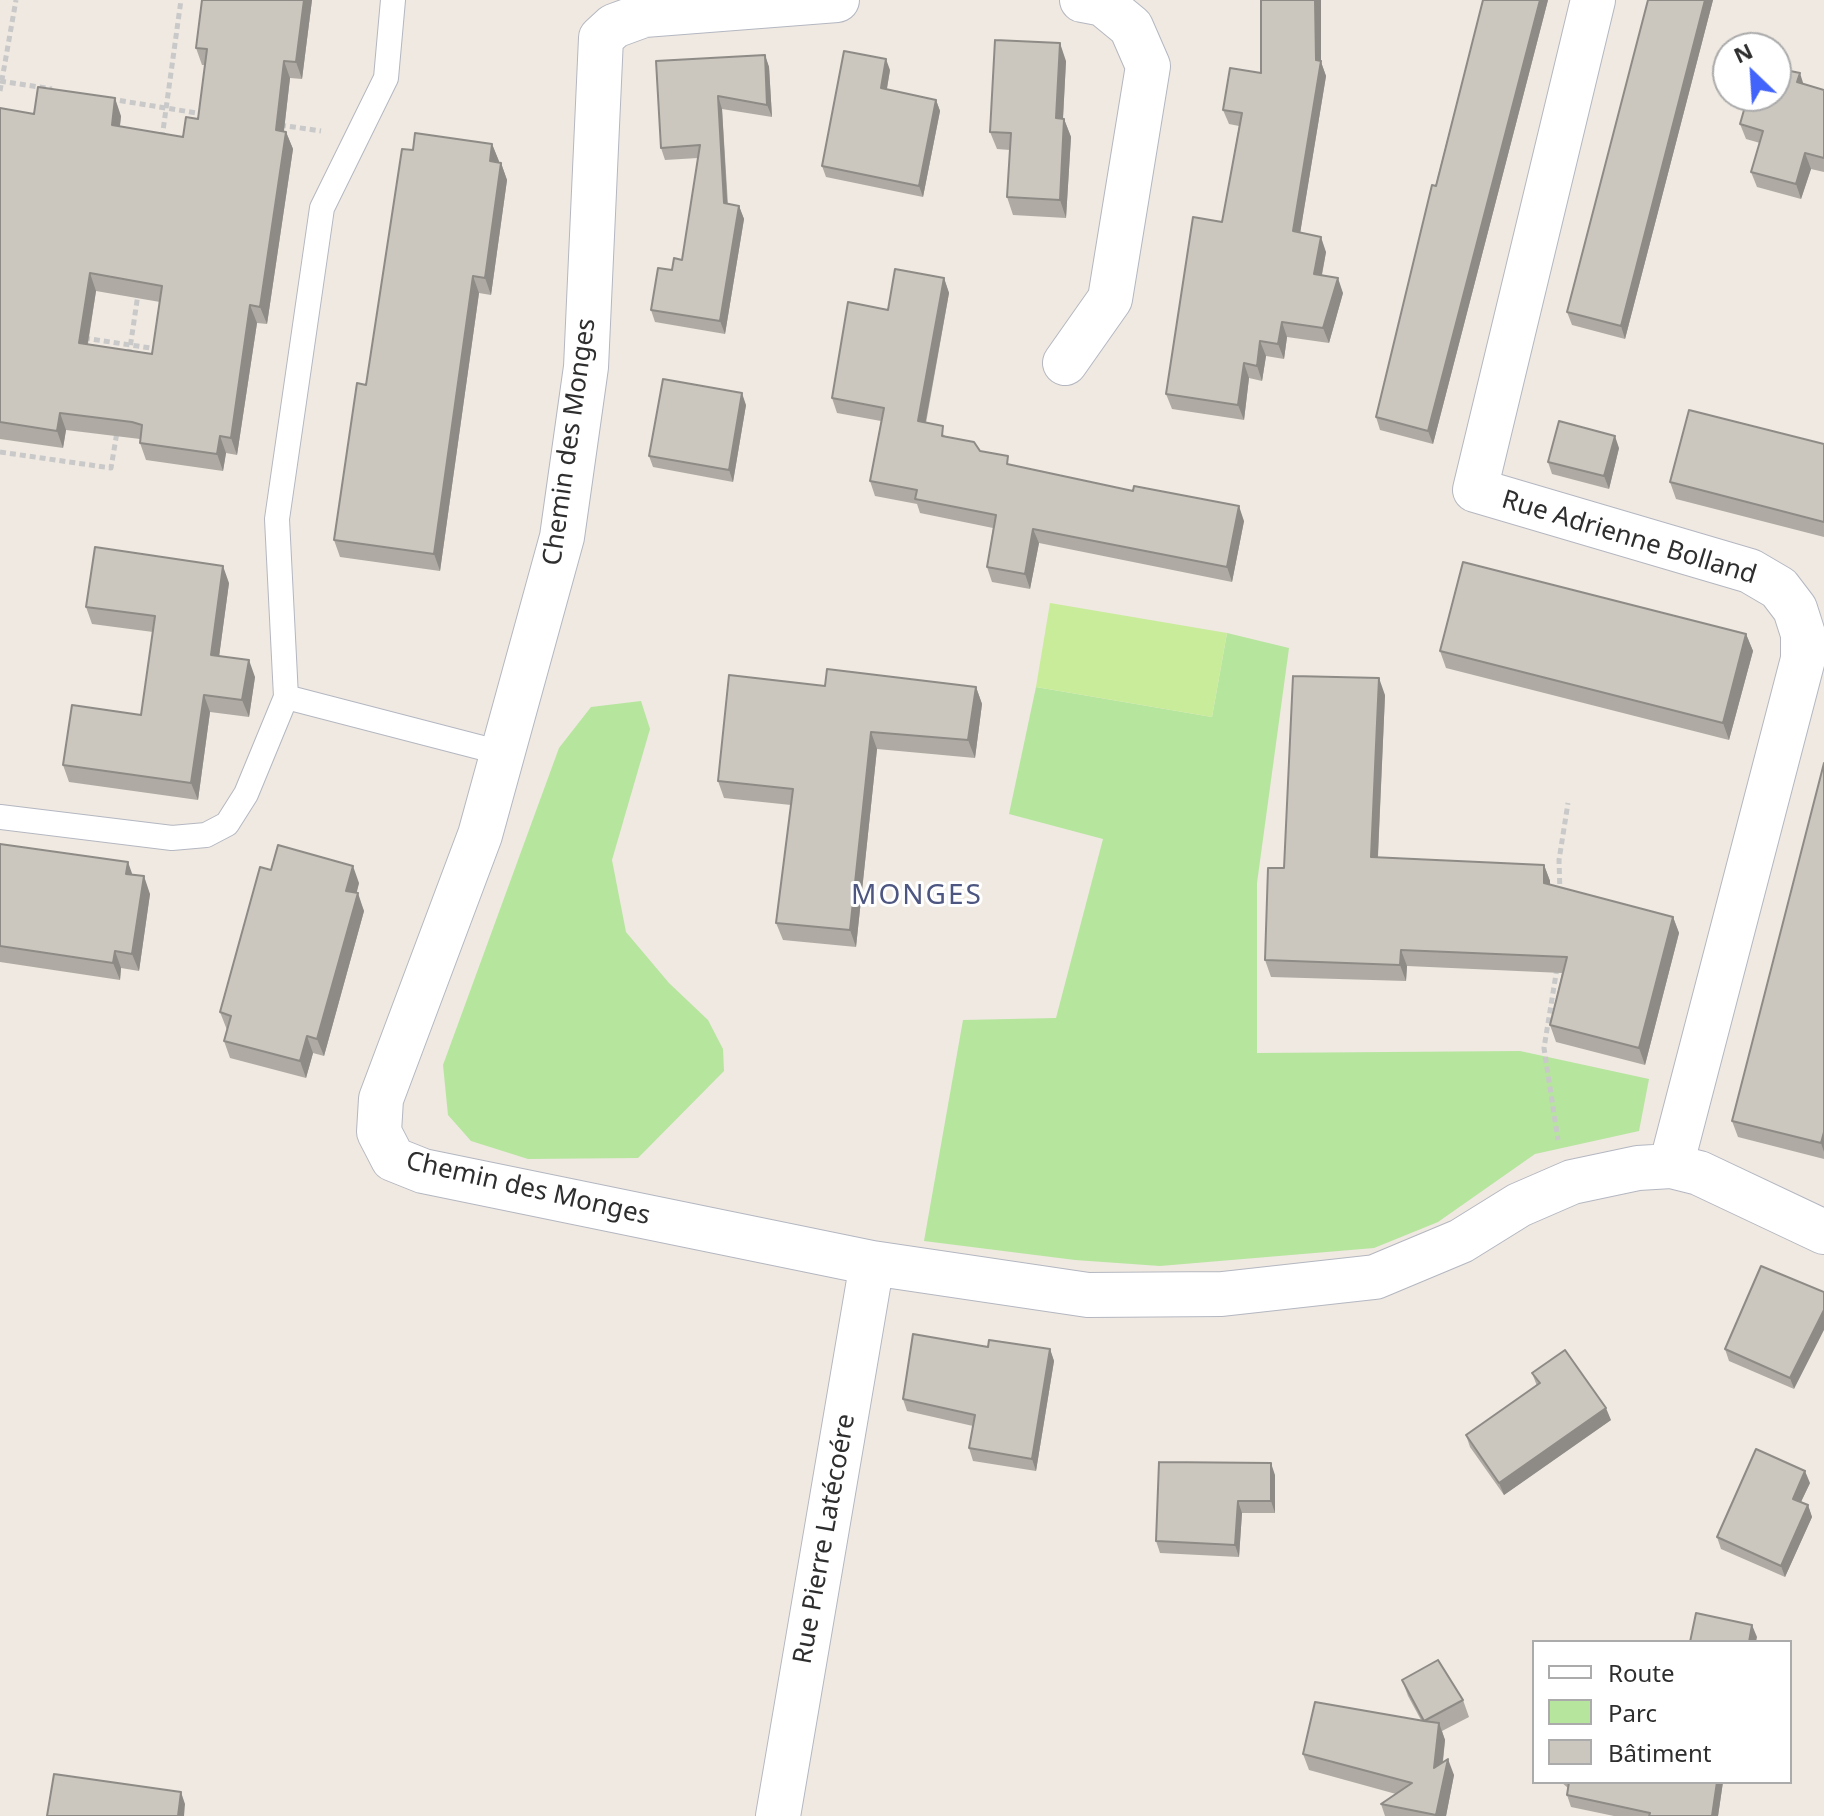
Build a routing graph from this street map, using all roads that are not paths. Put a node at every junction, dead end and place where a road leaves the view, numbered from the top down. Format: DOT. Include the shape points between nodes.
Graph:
graph roads {
  1 [pos="393,0"];
  2 [pos="837,0"];
  3 [pos="1082,0"];
  4 [pos="1593,0"];
  5 [pos="1065,363"];
  6 [pos="286,697"];
  7 [pos="502,753"];
  8 [pos="0,817"];
  9 [pos="1671,1166"];
  10 [pos="1824,1232"];
  11 [pos="872,1263"];
  12 [pos="778,1816"];
  1 -- 6 [label="lane" via="386,78 322,208 277,519"];
  2 -- 7 [label="street, Chemin des Monges" via="644,15 614,26 601,38 582,398 562,537"];
  3 -- 5 [label="street" via="1103,4 1131,27 1148,66 1110,299"];
  4 -- 9 [label="street, Rue Adrienne Bolland" via="1475,490 1750,571 1779,588 1795,609 1803,634 1803,659"];
  6 -- 7 [label="lane"];
  6 -- 8 [label="lane" via="246,794 227,824 206,835 172,838"];
  7 -- 11 [label="street, Chemin des Monges" via="480,835 381,1099 379,1132 393,1159 423,1171"];
  9 -- 10 [label="street, Chemin des Monges" via="1726,1183"];
  9 -- 11 [label="street, Chemin des Monges" via="1572,1182 1519,1205 1461,1241 1375,1277 1333,1283 1222,1294 1088,1295"];
  11 -- 12 [label="street, Rue Pierre Latécoére"];
}
